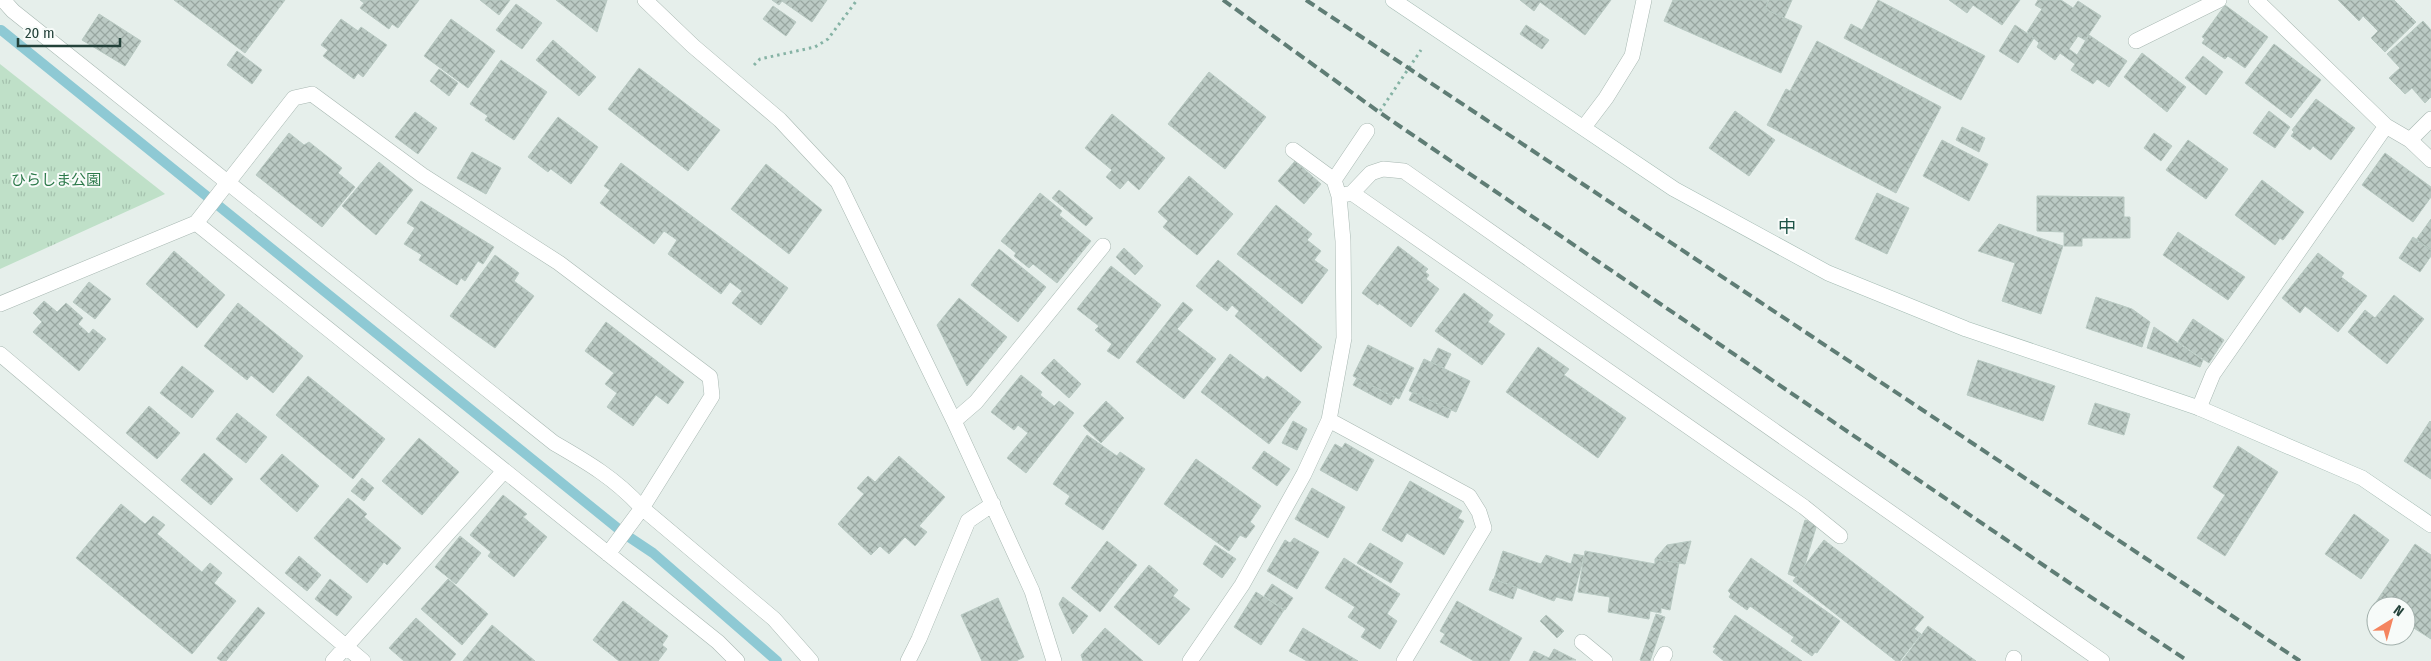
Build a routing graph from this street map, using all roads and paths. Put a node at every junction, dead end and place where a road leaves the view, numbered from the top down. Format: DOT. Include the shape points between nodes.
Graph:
graph roads {
  1 [pos="3,0"];
  2 [pos="645,0"];
  3 [pos="857,0"];
  4 [pos="1393,0"];
  5 [pos="1644,0"];
  6 [pos="2219,0"];
  7 [pos="2259,1"];
  8 [pos="1436,29"];
  9 [pos="2136,41"];
  10 [pos="736,83"];
  11 [pos="2431,119"];
  12 [pos="2386,126"];
  13 [pos="1584,127"];
  14 [pos="1366,131"];
  15 [pos="2410,140"];
  16 [pos="1293,150"];
  17 [pos="2431,158"];
  18 [pos="1334,180"];
  19 [pos="224,189"];
  20 [pos="1346,195"];
  21 [pos="196,223"];
  22 [pos="1103,246"];
  23 [pos="0,304"];
  24 [pos="0,354"];
  25 [pos="2199,408"];
  26 [pos="1329,420"];
  27 [pos="954,421"];
  28 [pos="504,470"];
  29 [pos="993,504"];
  30 [pos="642,508"];
  31 [pos="2431,525"];
  32 [pos="1840,536"];
  33 [pos="608,554"];
  34 [pos="1582,642"];
  35 [pos="345,646"];
  36 [pos="333,661"];
  37 [pos="363,661"];
  38 [pos="736,661"];
  39 [pos="811,661"];
  40 [pos="908,661"];
  41 [pos="1054,661"];
  42 [pos="1190,661"];
  43 [pos="1404,661"];
  44 [pos="1605,661"];
  45 [pos="2102,661"];
  1 -- 19 [label="street"];
  2 -- 10 [label="street"];
  3 -- 10 [label="path" via="828,39 815,47 760,59"];
  4 -- 8 [label="street"];
  5 -- 13 [label="street" via="1632,56"];
  6 -- 9 [label="street"];
  7 -- 12 [label="street"];
  8 -- 13 [label="street"];
  8 -- 14 [label="path"];
  10 -- 27 [label="street" via="780,120 838,182"];
  11 -- 15 [label="street"];
  12 -- 15 [label="street"];
  12 -- 25 [label="street" via="2213,374"];
  13 -- 25 [label="street" via="1674,190 1828,274 1966,330"];
  14 -- 18 [label="street"];
  15 -- 17 [label="street"];
  16 -- 18 [label="street"];
  18 -- 20 [label="street"];
  19 -- 21 [label="street"];
  19 -- 30 [label="street" via="554,443 597,467 623,487"];
  19 -- 30 [label="street" via="294,98 312,94 422,175 559,263 710,377 712,396"];
  20 -- 26 [label="street" via="1344,338"];
  20 -- 32 [label="street" via="1804,507"];
  20 -- 45 [label="street" via="1371,173 1383,169 1404,171"];
  21 -- 23 [label="street"];
  21 -- 28 [label="street"];
  22 -- 27 [label="street" via="976,402"];
  24 -- 35 [label="street"];
  25 -- 31 [label="street" via="2362,478"];
  26 -- 42 [label="street" via="1304,474 1242,585"];
  26 -- 43 [label="street" via="1469,496 1480,512 1484,528"];
  27 -- 29 [label="street"];
  28 -- 33 [label="street"];
  28 -- 35 [label="street"];
  29 -- 40 [label="street" via="968,521"];
  29 -- 41 [label="street" via="1032,591"];
  30 -- 33 [label="street"];
  30 -- 39 [label="street" via="774,619"];
  33 -- 38 [label="street" via="718,642"];
  34 -- 44 [label="street"];
  35 -- 36 [label="street"];
  35 -- 37 [label="street"];
}
